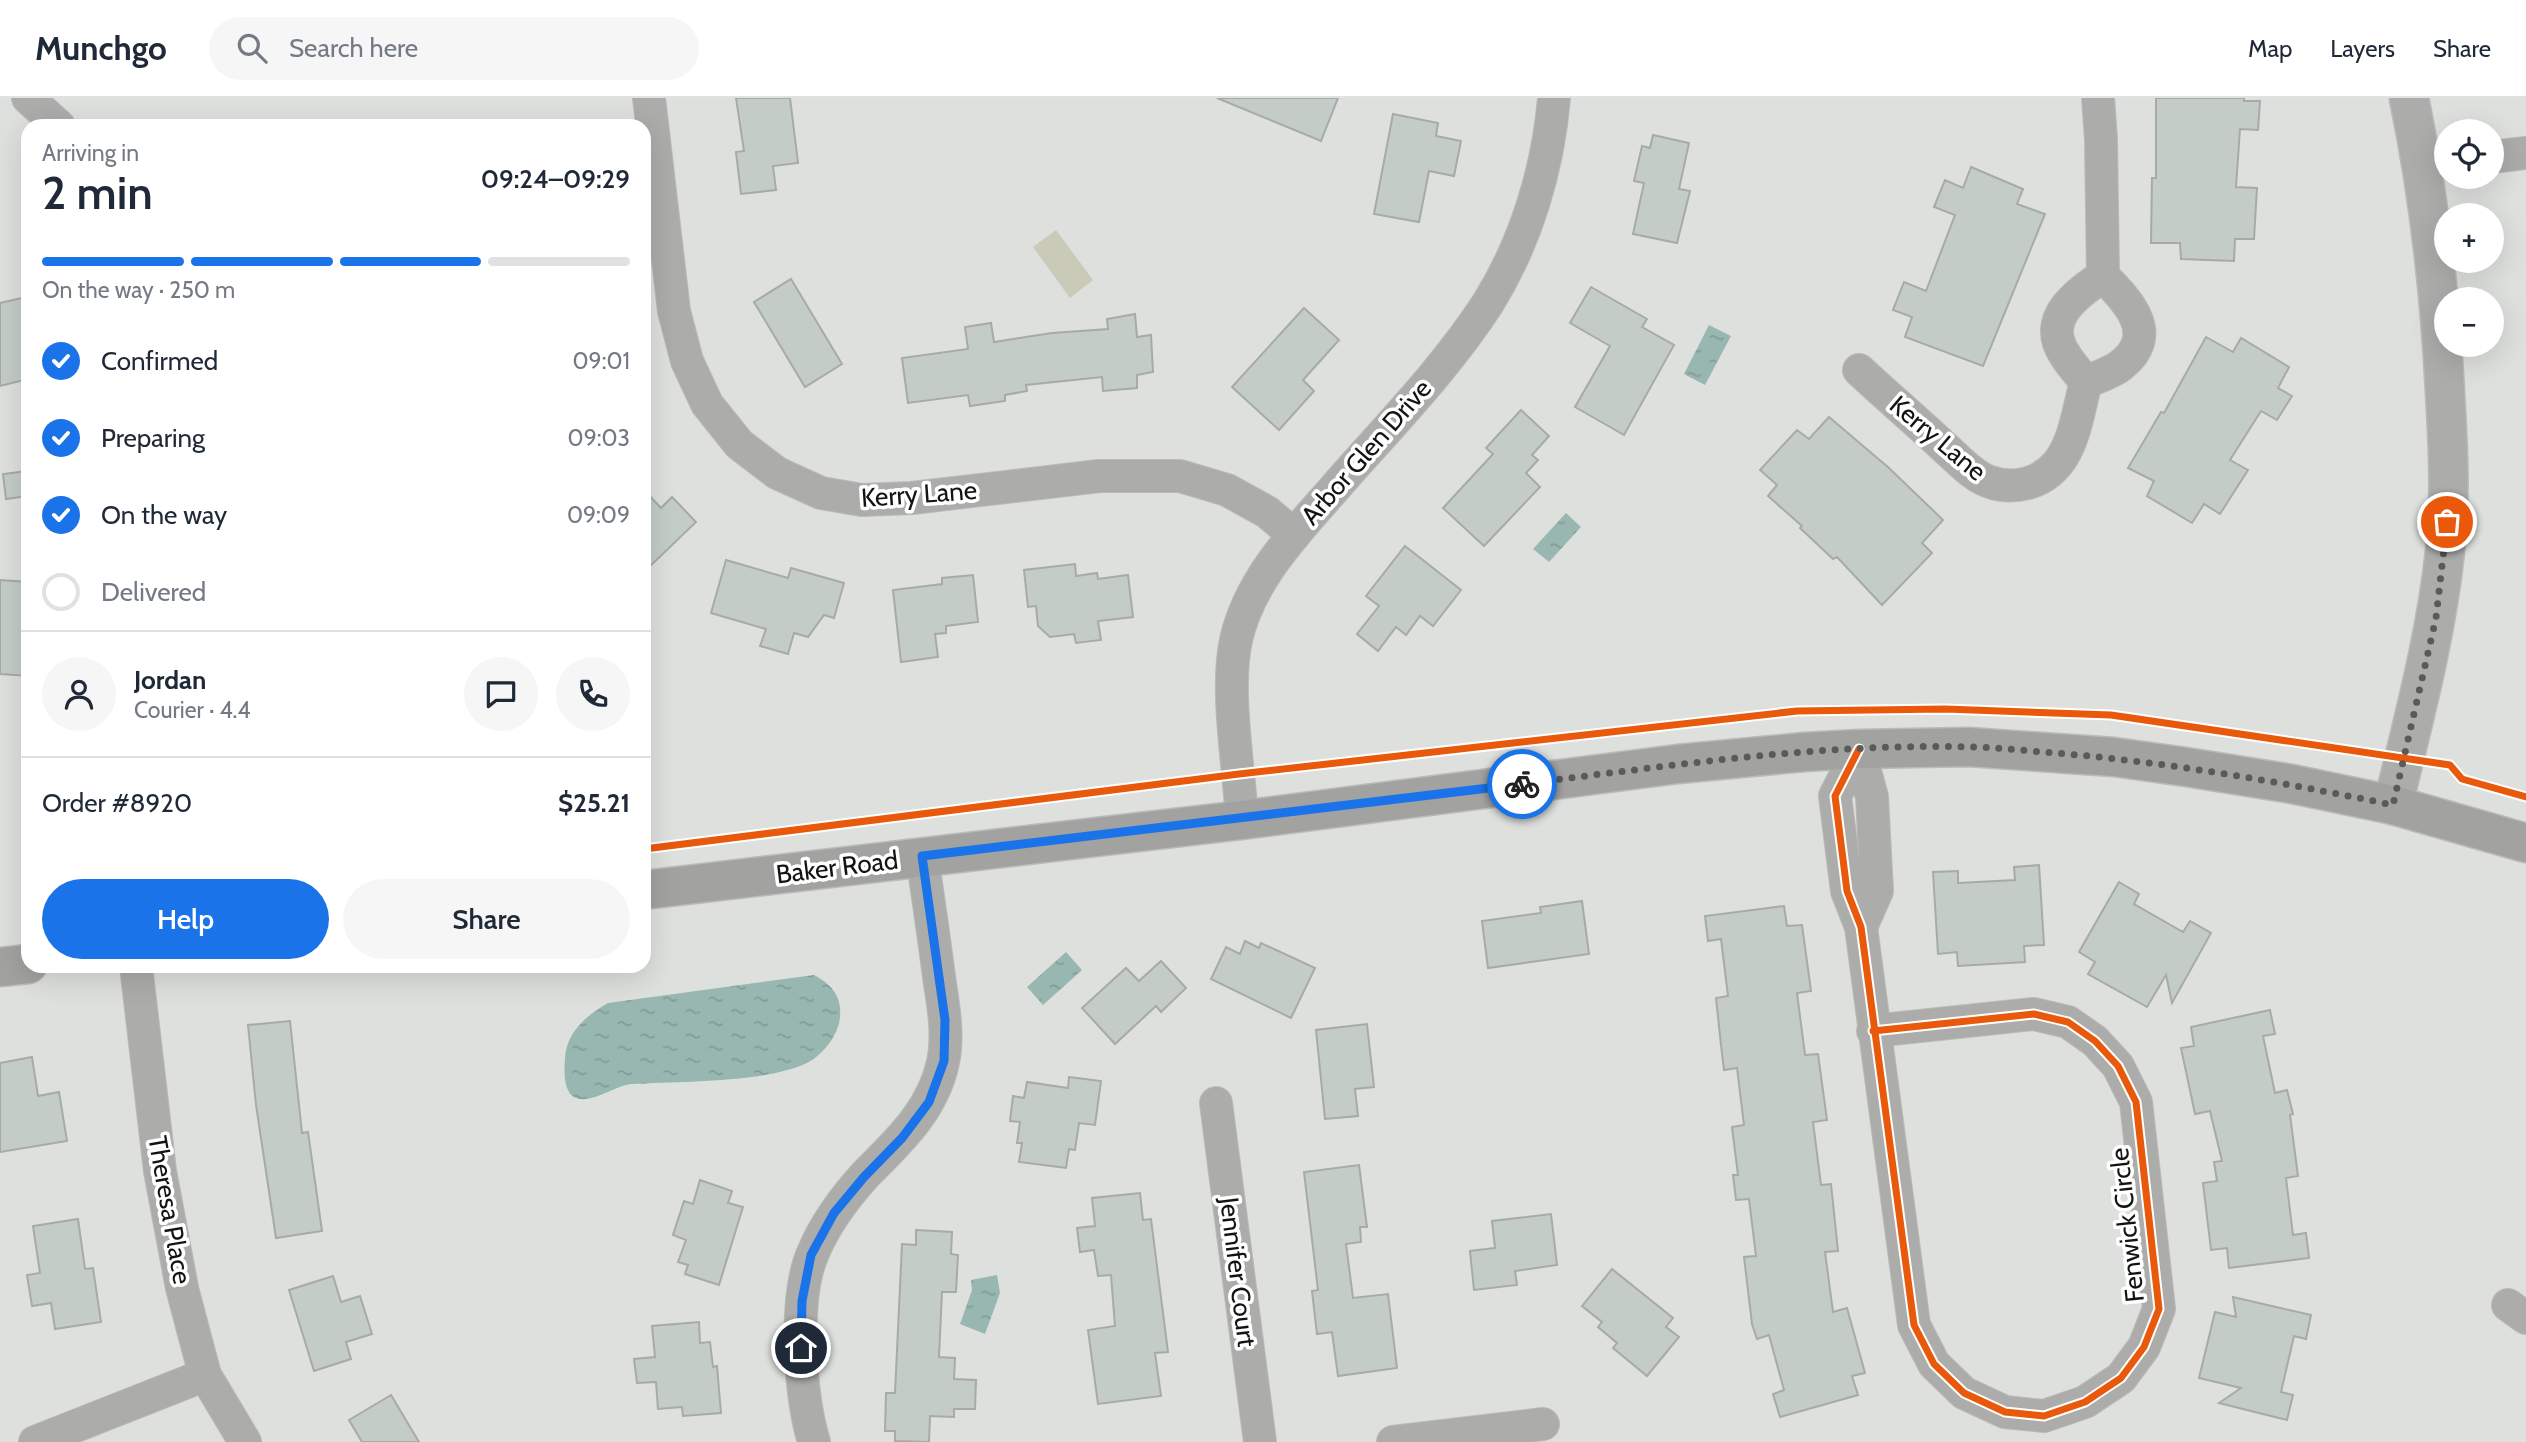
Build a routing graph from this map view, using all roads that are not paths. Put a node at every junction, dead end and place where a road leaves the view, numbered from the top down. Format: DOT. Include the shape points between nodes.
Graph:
graph roads {
  1 [pos="28,98"];
  2 [pos="649,98"];
  3 [pos="1554,98"];
  4 [pos="2098,98"];
  5 [pos="2409,98"];
  6 [pos="51,119"];
  7 [pos="2526,153"];
  8 [pos="2504,155"];
  9 [pos="2434,159"];
  10 [pos="2435,189"];
  11 [pos="2103,276"];
  12 [pos="1859,370"];
  13 [pos="2086,382"];
  14 [pos="1294,535"];
  15 [pos="1859,749"];
  16 [pos="2393,805"];
  17 [pos="1241,820"];
  18 [pos="2526,843"];
  19 [pos="922,856"];
  20 [pos="651,889"];
  21 [pos="21,965"];
  22 [pos="0,967"];
  23 [pos="137,973"];
  24 [pos="1873,1031"];
  25 [pos="1216,1103"];
  26 [pos="205,1375"];
  27 [pos="1543,1424"];
  28 [pos="36,1442"];
  29 [pos="245,1442"];
  30 [pos="814,1442"];
  31 [pos="1260,1442"];
  32 [pos="1393,1442"];
  1 -- 6 [label="street"];
  2 -- 14 [label="street, Kerry Lane" via="674,311 687,361 707,404 740,444 777,473 821,493 862,500 1099,476 1180,476 1227,490 1267,512"];
  3 -- 14 [label="street, Arbor Glen Drive" via="1536,193 1516,251 1488,302 1454,351"];
  4 -- 11 [label="street"];
  5 -- 9 [label="street"];
  7 -- 8 [label="street"];
  10 -- 16 [label="street" via="2449,469 2446,536 2436,618"];
  11 -- 13 [label="street" via="2072,297 2058,325 2063,353"];
  11 -- 13 [label="street" via="2128,301 2140,337 2133,354 2119,367"];
  12 -- 13 [label="street, Kerry Lane" via="1966,466 1987,481 2007,486 2047,475 2060,461"];
  14 -- 17 [label="street, Arbor Glen Drive" via="1250,599 1236,640 1231,685"];
  15 -- 16 [label="main road, Baker Road" via="1969,747 2113,757 2292,784"];
  15 -- 17 [label="main road, Baker Road" via="1678,764"];
  15 -- 24 [label="street, Fenwick Circle" via="1835,796 1847,891 1861,926"];
  16 -- 18 [label="main road, Baker Road"];
  17 -- 19 [label="main road, Baker Road"];
  19 -- 20 [label="main road, Baker Road"];
  19 -- 30 [label="street" via="945,1020 944,1061 929,1102 834,1213 811,1255 802,1301 801,1348"];
  21 -- 22 [label="main road"];
  23 -- 26 [label="street, Theresa Place" via="160,1171 182,1288"];
  24 -- 24 [label="street, Fenwick Circle" via="1914,1325 1934,1364 1964,1393 2005,1412 2044,1416 2085,1402 2121,1378 2144,1347 2159,1309 2136,1102 2118,1066 2095,1041 2068,1022 2034,1014"];
  25 -- 31 [label="street, Jennifer Court"];
  26 -- 28 [label="street"];
  26 -- 29 [label="street, Theresa Place"];
  27 -- 32 [label="street"];
}
